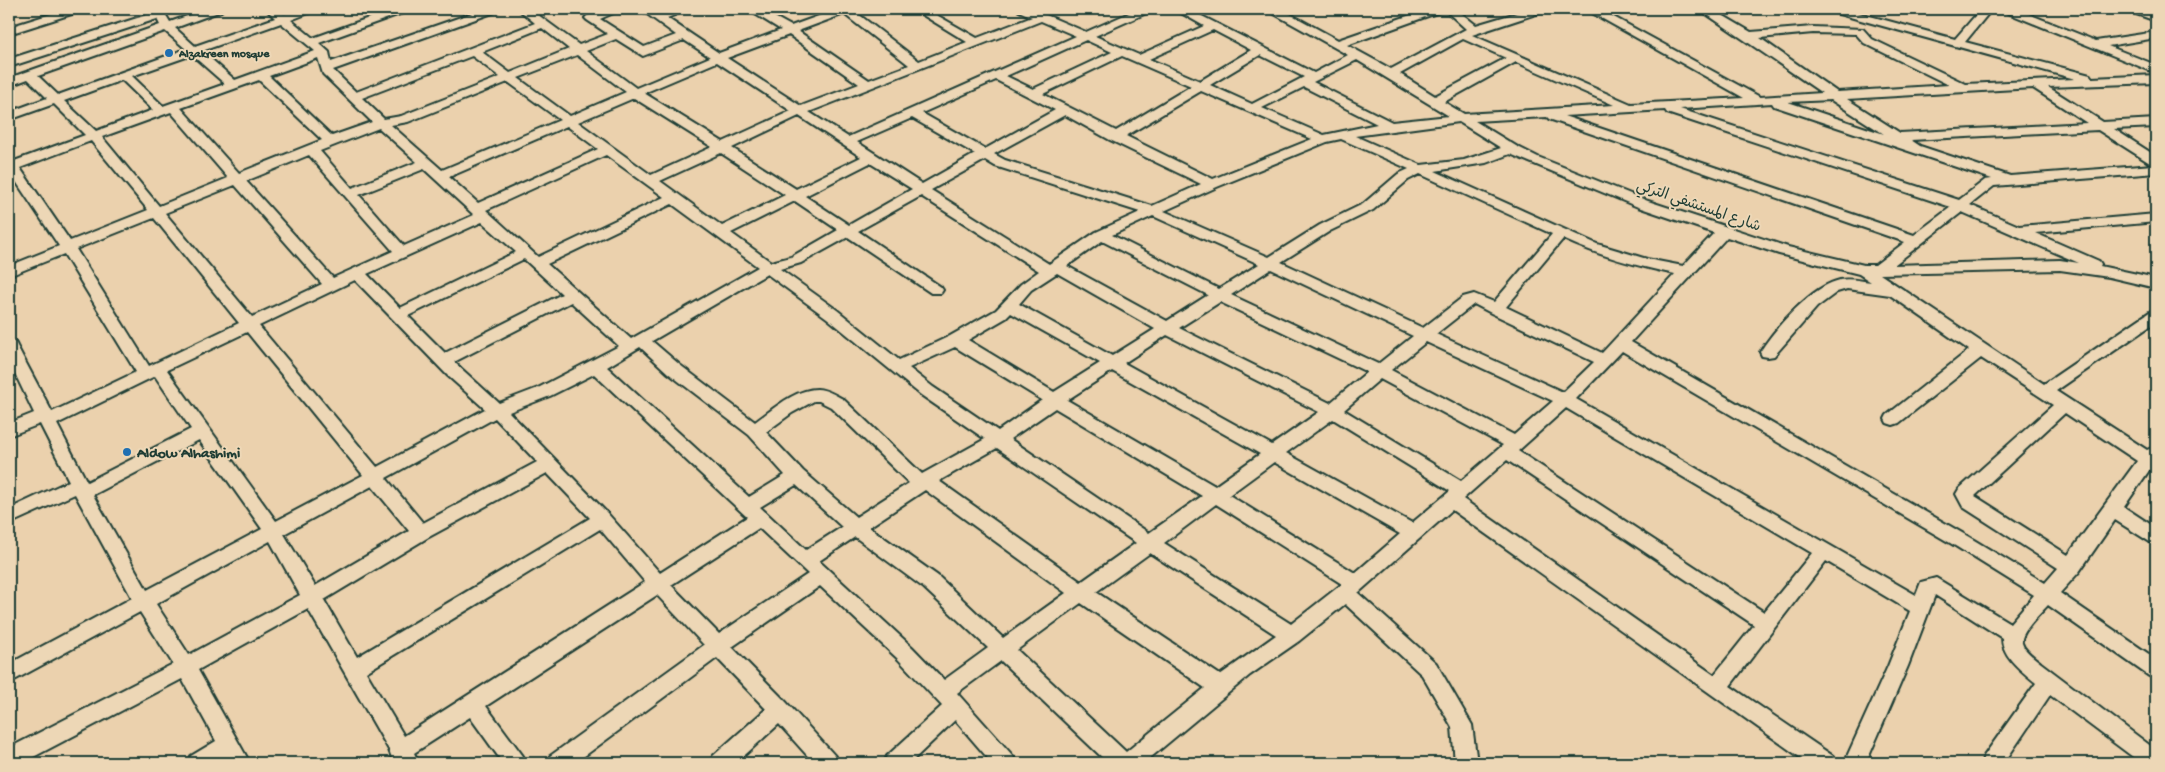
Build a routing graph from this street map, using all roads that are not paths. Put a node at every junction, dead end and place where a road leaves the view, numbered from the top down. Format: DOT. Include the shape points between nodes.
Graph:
graph roads {
  1 [pos="77,9"];
  2 [pos="217,9"];
  3 [pos="271,9"];
  4 [pos="310,9"];
  5 [pos="404,9"];
  6 [pos="494,9"];
  7 [pos="523,9"];
  8 [pos="614,9"];
  9 [pos="644,9"];
  10 [pos="681,9"];
  11 [pos="752,9"];
  12 [pos="846,9"];
  13 [pos="918,9"];
  14 [pos="1023,9"];
  15 [pos="1147,9"];
  16 [pos="1180,9"];
  17 [pos="1274,9"];
  18 [pos="1438,9"];
  19 [pos="1449,9"];
  20 [pos="1541,9"];
  21 [pos="1592,9"];
  22 [pos="1705,9"];
  23 [pos="1832,9"];
  24 [pos="1854,9"];
  25 [pos="1987,9"];
  26 [pos="2007,9"];
  27 [pos="2132,9"];
  28 [pos="157,11"];
  29 [pos="1043,14"];
  30 [pos="658,18"];
  31 [pos="1866,18"];
  32 [pos="2156,18"];
  33 [pos="283,19"];
  34 [pos="1885,22"];
  35 [pos="543,24"];
  36 [pos="166,26"];
  37 [pos="1212,26"];
  38 [pos="1474,29"];
  39 [pos="9,30"];
  40 [pos="789,30"];
  41 [pos="1859,31"];
  42 [pos="616,35"];
  43 [pos="685,35"];
  44 [pos="1462,35"];
  45 [pos="2156,35"];
  46 [pos="1087,36"];
  47 [pos="1749,36"];
  48 [pos="2136,38"];
  49 [pos="311,42"];
  50 [pos="1959,42"];
  51 [pos="977,43"];
  52 [pos="1339,44"];
  53 [pos="2094,45"];
  54 [pos="2156,47"];
  55 [pos="194,50"];
  56 [pos="576,50"];
  57 [pos="1260,50"];
  58 [pos="473,51"];
  59 [pos="323,52"];
  60 [pos="1122,52"];
  61 [pos="1358,55"];
  62 [pos="720,57"];
  63 [pos="1138,59"];
  64 [pos="1513,59"];
  65 [pos="9,63"];
  66 [pos="918,66"];
  67 [pos="326,68"];
  68 [pos="2156,69"];
  69 [pos="1391,74"];
  70 [pos="30,75"];
  71 [pos="124,75"];
  72 [pos="260,75"];
  73 [pos="997,76"];
  74 [pos="509,77"];
  75 [pos="1308,79"];
  76 [pos="2156,79"];
  77 [pos="9,82"];
  78 [pos="2101,82"];
  79 [pos="2035,84"];
  80 [pos="233,85"];
  81 [pos="868,85"];
  82 [pos="1200,86"];
  83 [pos="1965,88"];
  84 [pos="634,92"];
  85 [pos="1033,94"];
  86 [pos="1834,96"];
  87 [pos="354,97"];
  88 [pos="56,99"];
  89 [pos="1764,100"];
  90 [pos="1436,101"];
  91 [pos="1662,107"];
  92 [pos="1253,108"];
  93 [pos="1630,108"];
  94 [pos="167,109"];
  95 [pos="1064,110"];
  96 [pos="800,111"];
  97 [pos="912,113"];
  98 [pos="1544,113"];
  99 [pos="9,116"];
  100 [pos="1464,118"];
  101 [pos="569,120"];
  102 [pos="381,122"];
  103 [pos="2156,123"];
  104 [pos="1390,126"];
  105 [pos="2101,126"];
  106 [pos="1341,134"];
  107 [pos="94,136"];
  108 [pos="1115,137"];
  109 [pos="1898,137"];
  110 [pos="1323,139"];
  111 [pos="330,141"];
  112 [pos="847,142"];
  113 [pos="724,148"];
  114 [pos="1511,148"];
  115 [pos="609,149"];
  116 [pos="312,150"];
  117 [pos="1917,150"];
  118 [pos="983,155"];
  119 [pos="871,157"];
  120 [pos="2156,162"];
  121 [pos="12,163"];
  122 [pos="426,163"];
  123 [pos="1421,169"];
  124 [pos="2156,169"];
  125 [pos="440,176"];
  126 [pos="239,180"];
  127 [pos="652,180"];
  128 [pos="2008,180"];
  129 [pos="1212,184"];
  130 [pos="922,189"];
  131 [pos="349,194"];
  132 [pos="796,195"];
  133 [pos="675,197"];
  134 [pos="1960,205"];
  135 [pos="1152,211"];
  136 [pos="158,212"];
  137 [pos="479,212"];
  138 [pos="2156,218"];
  139 [pos="2019,230"];
  140 [pos="722,232"];
  141 [pos="847,232"];
  142 [pos="1724,232"];
  143 [pos="1560,234"];
  144 [pos="1101,235"];
  145 [pos="1915,240"];
  146 [pos="68,248"];
  147 [pos="525,252"];
  148 [pos="402,253"];
  149 [pos="537,263"];
  150 [pos="1270,263"];
  151 [pos="769,267"];
  152 [pos="1052,269"];
  153 [pos="1871,270"];
  154 [pos="9,271"];
  155 [pos="1684,271"];
  156 [pos="2109,272"];
  157 [pos="357,273"];
  158 [pos="2156,283"];
  159 [pos="331,285"];
  160 [pos="936,290"];
  161 [pos="1893,290"];
  162 [pos="572,295"];
  163 [pos="1219,296"];
  164 [pos="1010,306"];
  165 [pos="1496,309"];
  166 [pos="397,315"];
  167 [pos="2156,315"];
  168 [pos="249,325"];
  169 [pos="1168,329"];
  170 [pos="1425,335"];
  171 [pos="956,340"];
  172 [pos="636,343"];
  173 [pos="1620,343"];
  174 [pos="1980,350"];
  175 [pos="1768,352"];
  176 [pos="11,358"];
  177 [pos="1604,360"];
  178 [pos="443,361"];
  179 [pos="1112,363"];
  180 [pos="596,366"];
  181 [pos="897,368"];
  182 [pos="1379,371"];
  183 [pos="152,372"];
  184 [pos="2043,392"];
  185 [pos="1054,400"];
  186 [pos="1564,400"];
  187 [pos="2064,405"];
  188 [pos="497,410"];
  189 [pos="1332,411"];
  190 [pos="46,418"];
  191 [pos="1893,419"];
  192 [pos="9,430"];
  193 [pos="201,431"];
  194 [pos="754,431"];
  195 [pos="997,440"];
  196 [pos="1510,447"];
  197 [pos="1274,453"];
  198 [pos="2153,458"];
  199 [pos="548,464"];
  200 [pos="797,476"];
  201 [pos="374,478"];
  202 [pos="923,483"];
  203 [pos="81,488"];
  204 [pos="1215,495"];
  205 [pos="1457,495"];
  206 [pos="2113,509"];
  207 [pos="754,513"];
  208 [pos="9,517"];
  209 [pos="602,519"];
  210 [pos="855,527"];
  211 [pos="274,532"];
  212 [pos="421,533"];
  213 [pos="1414,533"];
  214 [pos="2156,537"];
  215 [pos="1148,542"];
  216 [pos="1823,552"];
  217 [pos="806,560"];
  218 [pos="2072,567"];
  219 [pos="822,575"];
  220 [pos="658,584"];
  221 [pos="1350,588"];
  222 [pos="1080,592"];
  223 [pos="2047,594"];
  224 [pos="311,598"];
  225 [pos="144,602"];
  226 [pos="1920,607"];
  227 [pos="1767,624"];
  228 [pos="1292,635"];
  229 [pos="2013,635"];
  230 [pos="719,646"];
  231 [pos="1002,651"];
  232 [pos="186,667"];
  233 [pos="354,670"];
  234 [pos="2156,670"];
  235 [pos="9,674"];
  236 [pos="2048,682"];
  237 [pos="1221,687"];
  238 [pos="1716,688"];
  239 [pos="949,699"];
  240 [pos="473,704"];
  241 [pos="780,710"];
  242 [pos="234,754"];
  243 [pos="404,757"];
  244 [pos="9,759"];
  245 [pos="2156,762"];
  246 [pos="199,763"];
  247 [pos="515,763"];
  248 [pos="558,763"];
  249 [pos="721,763"];
  250 [pos="827,763"];
  251 [pos="894,763"];
  252 [pos="1006,763"];
  253 [pos="1123,763"];
  254 [pos="1128,763"];
  255 [pos="1466,763"];
  256 [pos="1825,763"];
  257 [pos="1855,763"];
  258 [pos="1992,763"];
  1 -- 39 [label="street"];
  2 -- 36 [label="street"];
  3 -- 33 [label="street"];
  4 -- 33 [label="street"];
  5 -- 49 [label="street"];
  6 -- 67 [label="street"];
  7 -- 35 [label="street"];
  8 -- 42 [label="street" via="591,18"];
  9 -- 30 [label="street"];
  10 -- 30 [label="street"];
  11 -- 40 [label="street"];
  12 -- 40 [label="street"];
  12 -- 66 [label="street"];
  13 -- 51 [label="street"];
  14 -- 29 [label="street"];
  15 -- 46 [label="street"];
  16 -- 37 [label="street"];
  17 -- 52 [label="street, شارع المستشفي التركي"];
  18 -- 52 [label="street"];
  19 -- 38 [label="street"];
  20 -- 38 [label="street"];
  21 -- 89 [label="street"];
  22 -- 47 [label="street"];
  23 -- 31 [label="street"];
  24 -- 34 [label="street"];
  25 -- 50 [label="street"];
  26 -- 53 [label="street"];
  27 -- 32 [label="street"];
  28 -- 36 [label="street"];
  28 -- 65 [label="street"];
  29 -- 46 [label="street"];
  29 -- 51 [label="street"];
  30 -- 43 [label="street"];
  31 -- 34 [label="street"];
  31 -- 41 [label="street"];
  33 -- 49 [label="street"];
  33 -- 55 [label="street"];
  34 -- 50 [label="street"];
  35 -- 56 [label="street"];
  35 -- 58 [label="street"];
  36 -- 55 [label="street"];
  36 -- 70 [label="street"];
  37 -- 57 [label="street"];
  37 -- 63 [label="street"];
  38 -- 44 [label="street"];
  40 -- 62 [label="street"];
  40 -- 81 [label="street"];
  41 -- 47 [label="street" via="1813,30"];
  41 -- 83 [label="street" via="1868,41"];
  42 -- 43 [label="street" via="645,52"];
  42 -- 56 [label="street"];
  43 -- 62 [label="street"];
  44 -- 64 [label="street"];
  44 -- 69 [label="street"];
  45 -- 48 [label="street"];
  46 -- 60 [label="street"];
  46 -- 73 [label="street"];
  47 -- 86 [label="street"];
  48 -- 53 [label="street"];
  48 -- 54 [label="street"];
  49 -- 59 [label="street"];
  50 -- 78 [label="street"];
  51 -- 66 [label="street"];
  52 -- 61 [label="street, شارع المستشفي التركي"];
  53 -- 68 [label="street"];
  55 -- 71 [label="street"];
  55 -- 80 [label="street"];
  56 -- 74 [label="street"];
  56 -- 84 [label="street"];
  57 -- 75 [label="street"];
  57 -- 82 [label="street"];
  58 -- 74 [label="street"];
  58 -- 87 [label="street"];
  59 -- 67 [label="street"];
  59 -- 72 [label="street"];
  60 -- 63 [label="street"];
  60 -- 85 [label="street"];
  61 -- 69 [label="street, شارع المستشفي التركي"];
  61 -- 75 [label="street"];
  62 -- 84 [label="street"];
  62 -- 96 [label="street"];
  63 -- 82 [label="street"];
  64 -- 90 [label="street"];
  64 -- 93 [label="street"];
  66 -- 81 [label="street"];
  67 -- 87 [label="street"];
  69 -- 90 [label="street, شارع المستشفي التركي"];
  70 -- 77 [label="street"];
  70 -- 88 [label="street"];
  71 -- 88 [label="street"];
  71 -- 94 [label="street"];
  72 -- 80 [label="street"];
  72 -- 111 [label="street"];
  73 -- 85 [label="street"];
  73 -- 97 [label="street"];
  74 -- 101 [label="street"];
  74 -- 102 [label="street" via="404,119"];
  75 -- 92 [label="street"];
  75 -- 104 [label="street"];
  76 -- 78 [label="street"];
  78 -- 79 [label="street"];
  79 -- 83 [label="street"];
  79 -- 105 [label="street"];
  80 -- 94 [label="street"];
  81 -- 96 [label="street"];
  82 -- 92 [label="street"];
  82 -- 108 [label="street"];
  83 -- 86 [label="street"];
  84 -- 101 [label="street"];
  84 -- 113 [label="street"];
  85 -- 95 [label="street"];
  86 -- 89 [label="street"];
  86 -- 109 [label="street"];
  87 -- 102 [label="street"];
  88 -- 99 [label="street"];
  88 -- 107 [label="street"];
  89 -- 91 [label="street"];
  89 -- 117 [label="street"];
  90 -- 100 [label="street, شارع المستشفي التركي"];
  91 -- 93 [label="street"];
  91 -- 134 [label="street"];
  92 -- 110 [label="street"];
  93 -- 98 [label="street"];
  94 -- 107 [label="street"];
  94 -- 126 [label="street"];
  95 -- 108 [label="street"];
  95 -- 118 [label="street"];
  96 -- 112 [label="street"];
  96 -- 113 [label="street"];
  97 -- 112 [label="street"];
  97 -- 118 [label="street"];
  98 -- 100 [label="street"];
  98 -- 145 [label="street"];
  100 -- 104 [label="street"];
  100 -- 114 [label="street, شارع المستشفي التركي"];
  101 -- 115 [label="street"];
  101 -- 125 [label="street"];
  102 -- 111 [label="street"];
  102 -- 122 [label="street"];
  103 -- 105 [label="street"];
  104 -- 106 [label="street"];
  105 -- 109 [label="street"];
  105 -- 120 [label="street"];
  106 -- 110 [label="street"];
  106 -- 123 [label="street"];
  107 -- 121 [label="street"];
  107 -- 136 [label="street"];
  108 -- 129 [label="street"];
  109 -- 117 [label="street"];
  110 -- 129 [label="street"];
  111 -- 116 [label="street"];
  112 -- 119 [label="street"];
  113 -- 127 [label="street"];
  113 -- 132 [label="street"];
  114 -- 123 [label="street" via="1486,159"];
  114 -- 142 [label="street, شارع المستشفي التركي" via="1570,176"];
  115 -- 127 [label="street"];
  115 -- 137 [label="street"];
  116 -- 126 [label="street"];
  116 -- 131 [label="street"];
  117 -- 128 [label="street"];
  118 -- 130 [label="street"];
  118 -- 135 [label="street" via="1006,166"];
  119 -- 130 [label="street"];
  119 -- 132 [label="street"];
  121 -- 146 [label="street"];
  122 -- 125 [label="street"];
  122 -- 131 [label="street"];
  123 -- 143 [label="street"];
  123 -- 150 [label="street" via="1403,177 1368,207 1340,220"];
  124 -- 128 [label="street"];
  125 -- 137 [label="street"];
  126 -- 136 [label="street"];
  126 -- 159 [label="street"];
  127 -- 133 [label="street"];
  128 -- 134 [label="street" via="1990,184"];
  129 -- 135 [label="street"];
  130 -- 141 [label="street"];
  130 -- 152 [label="street"];
  131 -- 148 [label="street"];
  132 -- 140 [label="street"];
  132 -- 141 [label="street"];
  133 -- 140 [label="street"];
  133 -- 149 [label="street"];
  134 -- 139 [label="street"];
  134 -- 145 [label="street"];
  135 -- 144 [label="street"];
  135 -- 150 [label="street"];
  136 -- 146 [label="street"];
  136 -- 168 [label="street"];
  137 -- 147 [label="street"];
  137 -- 148 [label="street"];
  138 -- 139 [label="street"];
  139 -- 156 [label="street"];
  140 -- 151 [label="street"];
  141 -- 151 [label="street" via="796,260"];
  141 -- 160 [label="street"];
  142 -- 153 [label="street, شارع المستشفي التركي" via="1812,259"];
  142 -- 155 [label="street"];
  143 -- 155 [label="street" via="1617,256"];
  143 -- 165 [label="street"];
  144 -- 152 [label="street"];
  144 -- 163 [label="street"];
  145 -- 153 [label="street"];
  146 -- 154 [label="street"];
  146 -- 183 [label="street"];
  147 -- 149 [label="street"];
  147 -- 166 [label="street"];
  148 -- 157 [label="street"];
  149 -- 162 [label="street"];
  150 -- 163 [label="street"];
  150 -- 170 [label="street"];
  151 -- 172 [label="street"];
  151 -- 181 [label="street"];
  152 -- 164 [label="street" via="1026,287"];
  152 -- 169 [label="street"];
  153 -- 156 [label="street, شارع المستشفي التركي" via="2042,265"];
  153 -- 161 [label="street"];
  155 -- 173 [label="street"];
  156 -- 158 [label="street, شارع المستشفي التركي"];
  157 -- 159 [label="street"];
  157 -- 166 [label="street"];
  159 -- 168 [label="street"];
  161 -- 174 [label="street"];
  161 -- 175 [label="street" via="1846,285 1831,289 1797,316"];
  162 -- 172 [label="street"];
  162 -- 178 [label="street"];
  163 -- 169 [label="street"];
  163 -- 182 [label="street"];
  164 -- 171 [label="street"];
  164 -- 179 [label="street"];
  165 -- 170 [label="street" via="1474,299 1468,301"];
  165 -- 177 [label="street"];
  166 -- 178 [label="street"];
  167 -- 184 [label="street"];
  168 -- 183 [label="street"];
  168 -- 201 [label="street"];
  169 -- 179 [label="street"];
  169 -- 189 [label="street"];
  170 -- 182 [label="street"];
  170 -- 186 [label="street"];
  171 -- 181 [label="street"];
  171 -- 185 [label="street"];
  172 -- 180 [label="street"];
  172 -- 194 [label="street"];
  173 -- 177 [label="street"];
  173 -- 223 [label="street"];
  174 -- 184 [label="street"];
  174 -- 191 [label="street"];
  176 -- 190 [label="street"];
  177 -- 186 [label="street"];
  178 -- 188 [label="street"];
  179 -- 185 [label="street"];
  179 -- 197 [label="street"];
  180 -- 188 [label="street" via="544,392"];
  180 -- 207 [label="street"];
  181 -- 195 [label="street"];
  182 -- 189 [label="street"];
  182 -- 196 [label="street"];
  183 -- 190 [label="street"];
  183 -- 193 [label="street"];
  184 -- 187 [label="street"];
  185 -- 195 [label="street"];
  185 -- 204 [label="street"];
  186 -- 196 [label="street"];
  186 -- 216 [label="street"];
  187 -- 198 [label="street"];
  187 -- 218 [label="street" via="1965,494 1969,502"];
  188 -- 199 [label="street"];
  188 -- 201 [label="street"];
  189 -- 197 [label="street"];
  189 -- 205 [label="street"];
  190 -- 192 [label="street"];
  190 -- 203 [label="street"];
  193 -- 203 [label="street"];
  193 -- 211 [label="street"];
  194 -- 200 [label="street"];
  194 -- 202 [label="street" via="803,400 817,395 837,403"];
  195 -- 202 [label="street"];
  195 -- 215 [label="street"];
  196 -- 205 [label="street"];
  196 -- 227 [label="street"];
  197 -- 204 [label="street"];
  197 -- 213 [label="street"];
  198 -- 206 [label="street"];
  199 -- 209 [label="street"];
  199 -- 212 [label="street"];
  200 -- 207 [label="street"];
  200 -- 210 [label="street"];
  201 -- 211 [label="street"];
  201 -- 212 [label="street"];
  202 -- 210 [label="street"];
  202 -- 222 [label="street"];
  203 -- 208 [label="street"];
  203 -- 225 [label="street"];
  204 -- 215 [label="street"];
  204 -- 221 [label="street"];
  205 -- 213 [label="street"];
  205 -- 238 [label="street"];
  206 -- 214 [label="street"];
  206 -- 218 [label="street"];
  207 -- 217 [label="street"];
  207 -- 220 [label="street"];
  209 -- 220 [label="street"];
  209 -- 233 [label="street"];
  210 -- 217 [label="street"];
  210 -- 231 [label="street" via="931,582"];
  211 -- 224 [label="street"];
  211 -- 225 [label="street"];
  212 -- 224 [label="street"];
  213 -- 221 [label="street"];
  215 -- 222 [label="street"];
  215 -- 228 [label="street"];
  216 -- 226 [label="street"];
  216 -- 227 [label="street"];
  217 -- 219 [label="street"];
  218 -- 223 [label="street"];
  219 -- 230 [label="street"];
  219 -- 239 [label="street"];
  220 -- 230 [label="street"];
  220 -- 240 [label="street"];
  221 -- 228 [label="street"];
  221 -- 255 [label="street" via="1429,669 1462,725"];
  222 -- 231 [label="street"];
  222 -- 237 [label="street"];
  223 -- 229 [label="street"];
  223 -- 234 [label="street"];
  224 -- 232 [label="street"];
  224 -- 233 [label="street"];
  225 -- 232 [label="street"];
  225 -- 235 [label="street"];
  226 -- 229 [label="street" via="1928,588 1936,586"];
  226 -- 257 [label="street"];
  227 -- 238 [label="street"];
  228 -- 237 [label="street"];
  229 -- 236 [label="street" via="2013,647 2018,656"];
  230 -- 241 [label="street"];
  230 -- 248 [label="street"];
  231 -- 239 [label="street"];
  231 -- 253 [label="street"];
  232 -- 242 [label="street"];
  232 -- 244 [label="street"];
  233 -- 243 [label="street"];
  236 -- 245 [label="street"];
  236 -- 258 [label="street"];
  237 -- 254 [label="street"];
  238 -- 256 [label="street"];
  239 -- 251 [label="street"];
  239 -- 252 [label="street"];
  240 -- 243 [label="street"];
  240 -- 247 [label="street"];
  241 -- 249 [label="street"];
  241 -- 250 [label="street"];
  242 -- 246 [label="street"];
}
